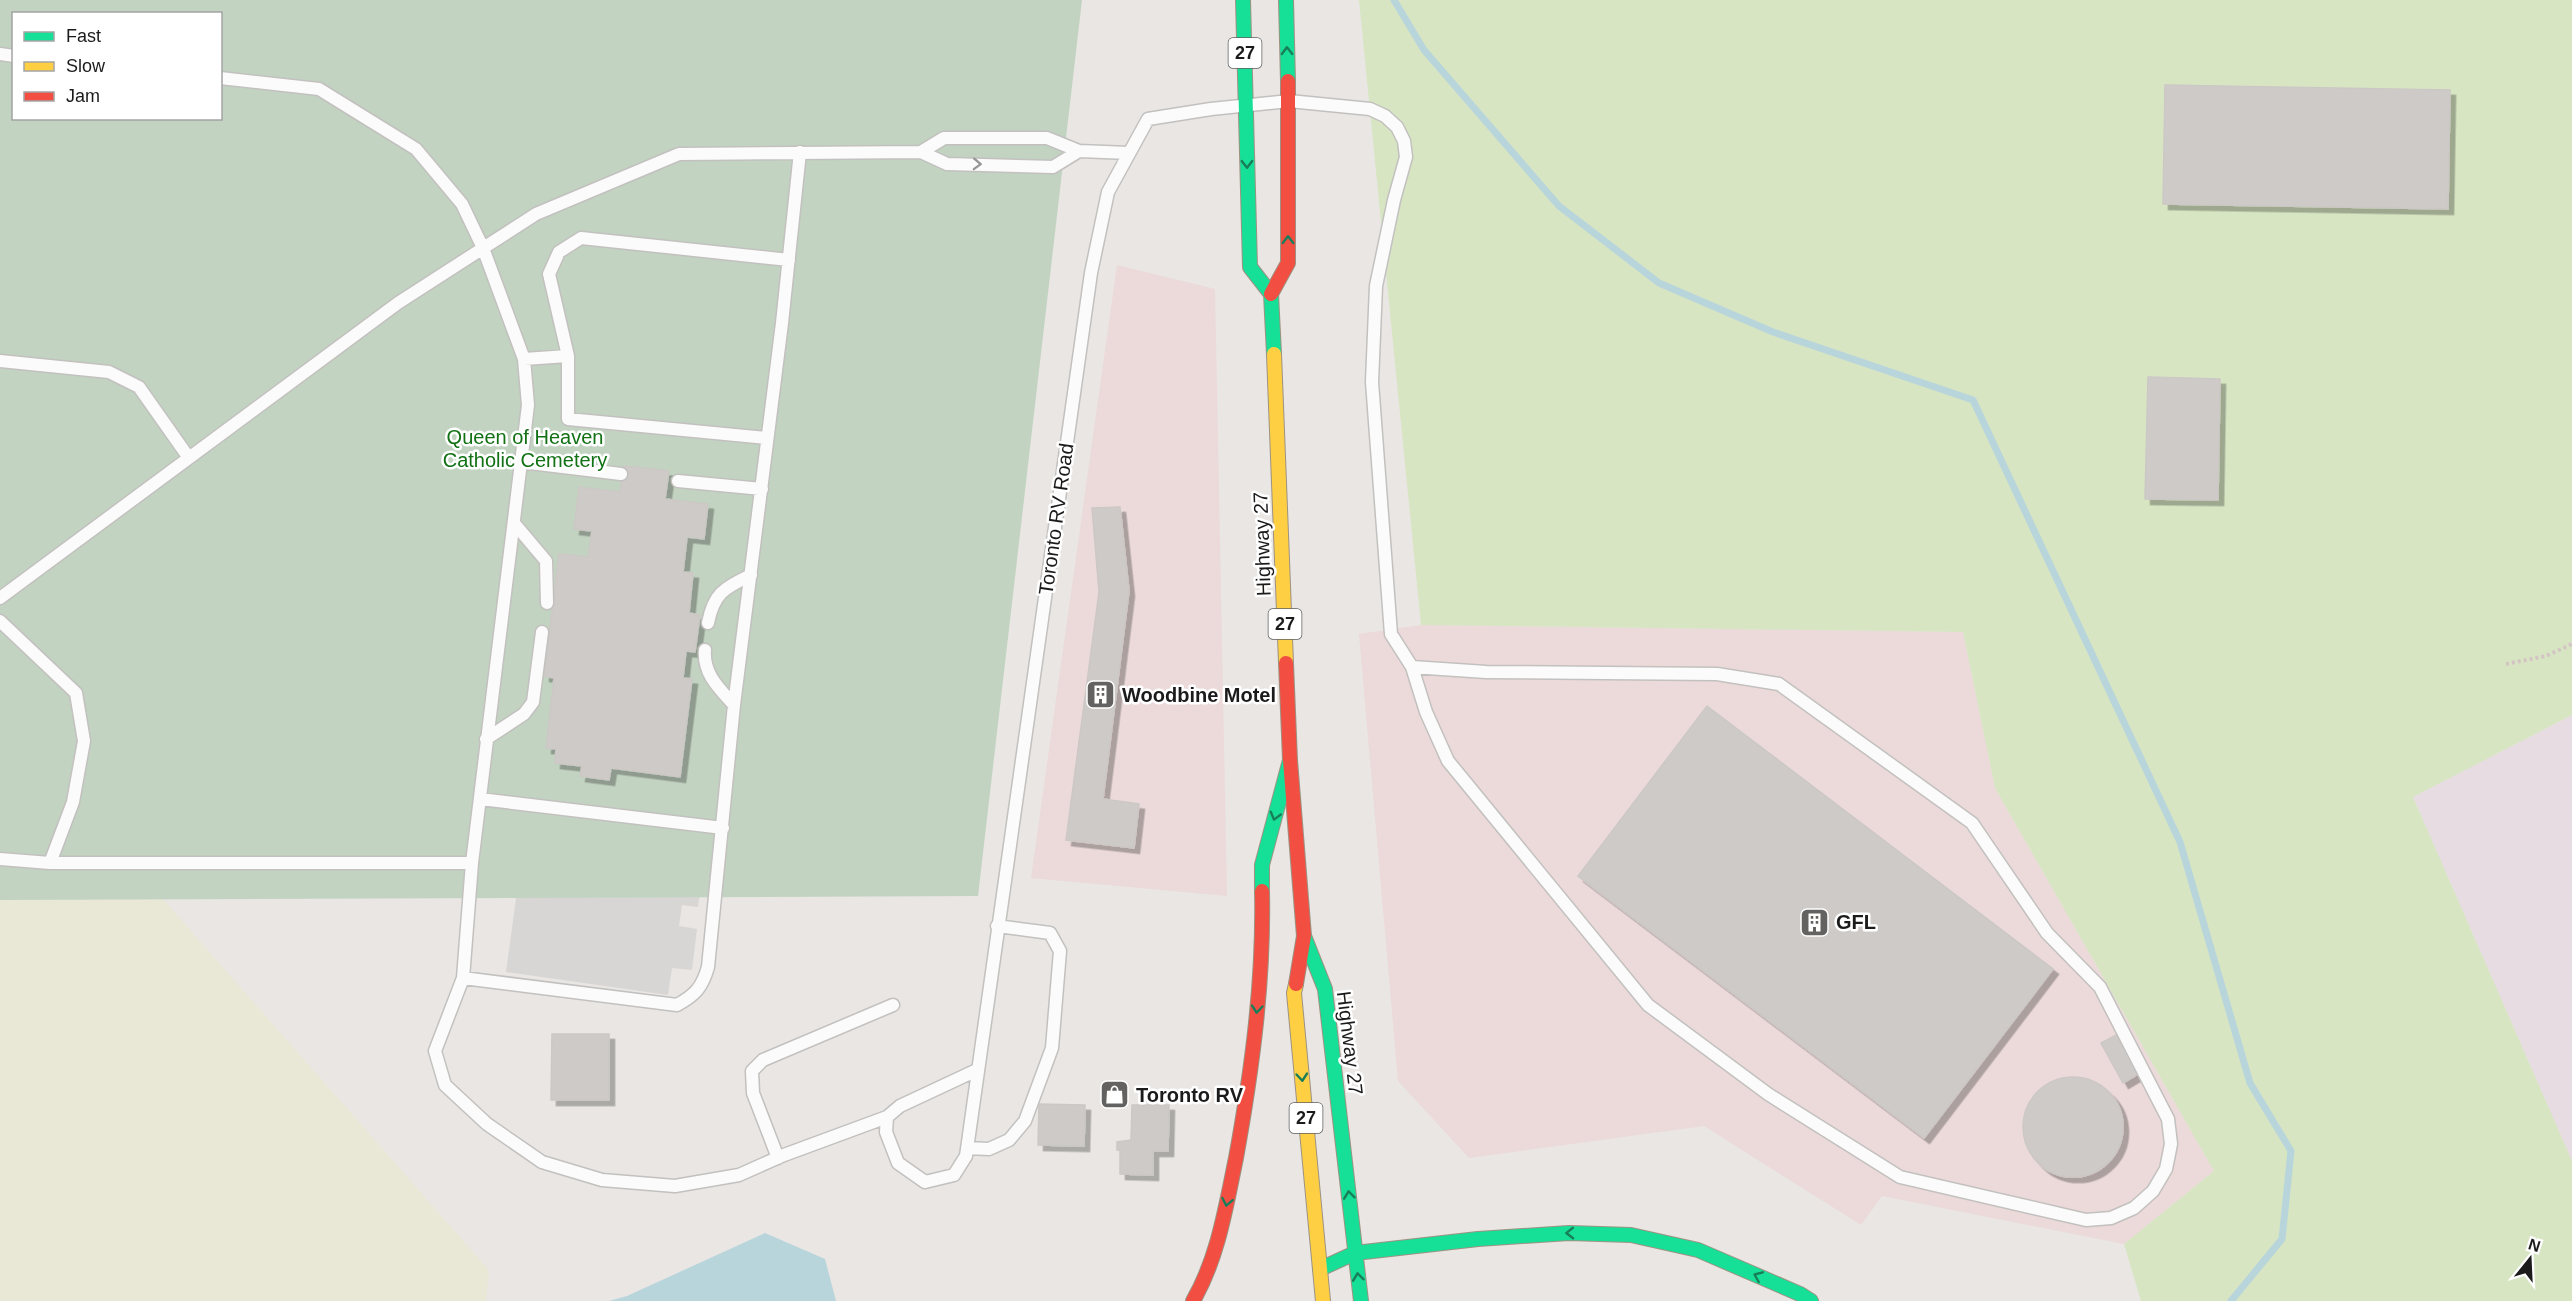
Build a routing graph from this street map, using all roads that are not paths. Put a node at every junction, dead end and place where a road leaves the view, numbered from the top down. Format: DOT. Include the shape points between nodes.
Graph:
graph roads {
  1 [pos="1243,0"];
  2 [pos="1286,0"];
  3 [pos="222,78"];
  4 [pos="1289,102"];
  5 [pos="1246,105"];
  6 [pos="1079,151"];
  7 [pos="800,152"];
  8 [pos="921,152"];
  9 [pos="1129,153"];
  10 [pos="483,248"];
  11 [pos="789,260"];
  12 [pos="1270,294"];
  13 [pos="568,356"];
  14 [pos="524,359"];
  15 [pos="0,361"];
  16 [pos="767,438"];
  17 [pos="189,458"];
  18 [pos="521,462"];
  19 [pos="621,474"];
  20 [pos="678,481"];
  21 [pos="762,489"];
  22 [pos="514,523"];
  23 [pos="751,576"];
  24 [pos="0,598"];
  25 [pos="547,603"];
  26 [pos="0,621"];
  27 [pos="708,622"];
  28 [pos="542,632"];
  29 [pos="705,650"];
  30 [pos="1412,668"];
  31 [pos="734,705"];
  32 [pos="486,739"];
  33 [pos="1290,760"];
  34 [pos="480,799"];
  35 [pos="723,828"];
  36 [pos="0,860"];
  37 [pos="50,863"];
  38 [pos="472,863"];
  39 [pos="997,926"];
  40 [pos="1304,936"];
  41 [pos="464,978"];
  42 [pos="893,1005"];
  43 [pos="977,1070"];
  44 [pos="887,1117"];
  45 [pos="967,1148"];
  46 [pos="778,1158"];
  47 [pos="1355,1253"];
  48 [pos="1320,1269"];
  49 [pos="1193,1301"];
  50 [pos="1323,1301"];
  51 [pos="1361,1301"];
  52 [pos="1811,1301"];
  1 -- 5 [label="main road, 27"];
  4 -- 2 [label="main road, 27, one-way"];
  3 -- 10 [label="lane" via="319,89 416,149 462,204"];
  4 -- 5 [label="lane, Toronto RV Road"];
  12 -- 4 [label="main road, 27, one-way" via="1288,263"];
  4 -- 30 [label="lane, Toronto RV Road" via="1370,109 1397,127 1404,141 1406,157 1376,286 1372,382 1391,633"];
  5 -- 9 [label="lane, Toronto RV Road" via="1148,119"];
  5 -- 12 [label="main road, 27, one-way" via="1250,267"];
  6 -- 8 [label="lane" via="1047,138 944,138"];
  8 -- 6 [label="lane, one-way" via="947,164 1053,167"];
  6 -- 9 [label="lane"];
  7 -- 8 [label="lane"];
  7 -- 10 [label="lane" via="679,154 536,214"];
  7 -- 11 [label="lane"];
  9 -- 39 [label="lane, Toronto RV Road" via="1108,192 1091,273"];
  10 -- 14 [label="lane"];
  10 -- 17 [label="lane" via="398,303"];
  11 -- 13 [label="lane" via="581,238 559,252 549,274"];
  11 -- 16 [label="lane"];
  12 -- 33 [label="main road, Highway 27 / 27"];
  13 -- 14 [label="lane"];
  13 -- 16 [label="lane" via="568,419"];
  14 -- 18 [label="lane" via="528,405"];
  15 -- 17 [label="lane" via="109,372 139,387"];
  16 -- 21 [label="lane"];
  17 -- 24 [label="lane"];
  18 -- 19 [label="lane"];
  18 -- 22 [label="lane"];
  20 -- 21 [label="lane"];
  21 -- 23 [label="lane"];
  22 -- 25 [label="lane" via="546,561"];
  22 -- 32 [label="lane"];
  23 -- 27 [label="lane" via="718,594"];
  23 -- 31 [label="lane"];
  26 -- 37 [label="lane" via="76,693 84,741 73,802"];
  28 -- 32 [label="lane" via="533,702 524,714"];
  29 -- 31 [label="lane" via="704,662 712,681"];
  30 -- 30 [label="lane, Toronto RV Road" via="1448,761 1648,1005 1768,1094 1900,1177 2086,1220 2111,1218 2134,1208 2153,1191 2166,1169 2171,1144 2168,1119 2100,987 2047,933 1972,823 1779,684 1717,674"];
  31 -- 35 [label="lane"];
  32 -- 34 [label="lane"];
  33 -- 40 [label="main road, Highway 27 / 27"];
  33 -- 49 [label="main road, one-way" via="1262,865 1263,934 1251,1075 1225,1214 1204,1282"];
  34 -- 35 [label="lane"];
  34 -- 38 [label="lane"];
  35 -- 41 [label="lane" via="708,968 694,995 677,1005"];
  36 -- 37 [label="lane"];
  37 -- 38 [label="lane"];
  38 -- 41 [label="lane"];
  39 -- 43 [label="lane, Toronto RV Road"];
  39 -- 45 [label="lane" via="1050,933 1060,951 1052,1048 1025,1121 1009,1140 989,1149"];
  47 -- 40 [label="main road, Highway 27 / 27, one-way" via="1325,989"];
  40 -- 48 [label="main road, Highway 27 / 27, one-way" via="1294,993"];
  41 -- 46 [label="lane" via="435,1051 446,1085 487,1124 542,1162 602,1180 675,1186 739,1175"];
  42 -- 46 [label="lane" via="764,1060 752,1071 753,1093"];
  43 -- 44 [label="lane" via="900,1106"];
  43 -- 45 [label="lane, Toronto RV Road"];
  44 -- 45 [label="lane, Toronto RV Road" via="885,1132 898,1163 925,1182 954,1174"];
  44 -- 46 [label="lane"];
  47 -- 48 [label="main road"];
  51 -- 47 [label="main road, Highway 27 / 27, one-way"];
  52 -- 47 [label="main road, one-way" via="1698,1250 1631,1235 1569,1233"];
  48 -- 50 [label="main road, Highway 27 / 27"];
}
